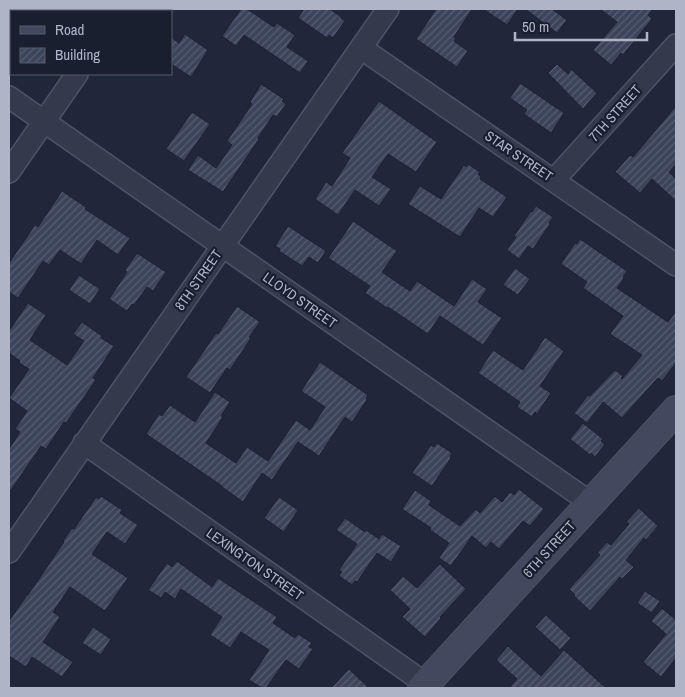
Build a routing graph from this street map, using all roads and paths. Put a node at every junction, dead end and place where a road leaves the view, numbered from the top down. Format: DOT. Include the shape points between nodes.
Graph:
graph roads {
  1 [pos="388,9"];
  2 [pos="676,45"];
  3 [pos="361,48"];
  4 [pos="77,75"];
  5 [pos="9,97"];
  6 [pos="44,122"];
  7 [pos="9,172"];
  8 [pos="554,180"];
  9 [pos="222,245"];
  10 [pos="676,265"];
  11 [pos="676,410"];
  12 [pos="84,443"];
  13 [pos="591,503"];
  14 [pos="9,552"];
  15 [pos="424,686"];
  1 -- 3 [label="street, 8TH STREET"];
  2 -- 8 [label="street, 7TH STREET"];
  3 -- 8 [label="street, STAR STREET"];
  3 -- 9 [label="street, 8TH STREET"];
  4 -- 6 [label="street"];
  5 -- 6 [label="street, LLOYD STREET"];
  6 -- 7 [label="street"];
  6 -- 9 [label="street, LLOYD STREET"];
  8 -- 10 [label="street, STAR STREET"];
  9 -- 12 [label="street, 8TH STREET"];
  9 -- 13 [label="street, LLOYD STREET"];
  11 -- 13 [label="main road, 6TH STREET"];
  12 -- 14 [label="street, 8TH STREET"];
  12 -- 15 [label="street, LEXINGTON STREET"];
  13 -- 15 [label="main road, 6TH STREET"];
}
